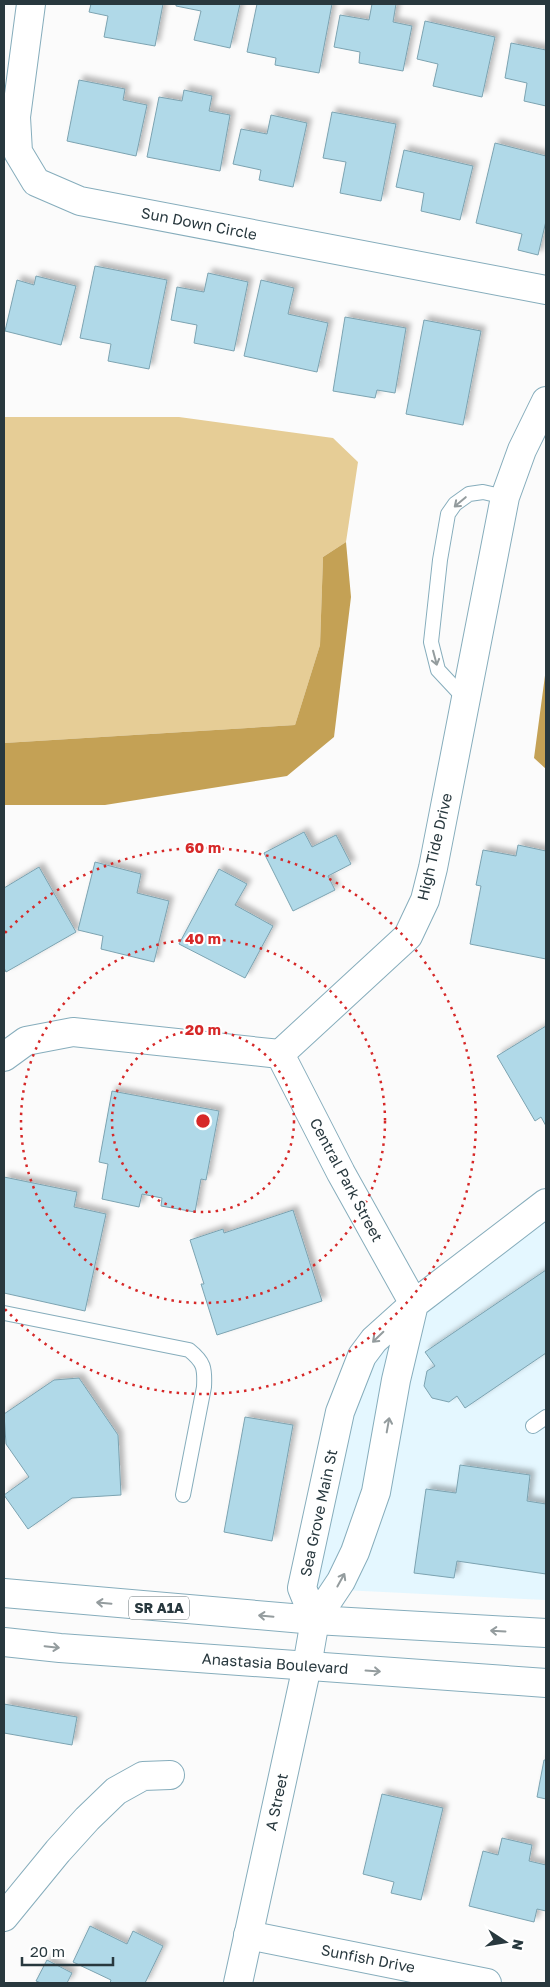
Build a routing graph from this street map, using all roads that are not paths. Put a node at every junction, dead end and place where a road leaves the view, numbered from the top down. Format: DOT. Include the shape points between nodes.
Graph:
graph roads {
  1 [pos="31,4"];
  2 [pos="546,290"];
  3 [pos="546,401"];
  4 [pos="505,497"];
  5 [pos="466,700"];
  6 [pos="280,1054"];
  7 [pos="4,1057"];
  8 [pos="546,1203"];
  9 [pos="414,1304"];
  10 [pos="4,1313"];
  11 [pos="546,1416"];
  12 [pos="533,1426"];
  13 [pos="183,1495"];
  14 [pos="4,1593"];
  15 [pos="314,1620"];
  16 [pos="546,1633"];
  17 [pos="4,1642"];
  18 [pos="307,1666"];
  19 [pos="546,1683"];
  20 [pos="170,1775"];
  21 [pos="4,1917"];
  22 [pos="248,1935"];
  23 [pos="238,1983"];
  24 [pos="488,1983"];
  1 -- 2 [label="street, Sun Down Circle" via="16,118 18,152 36,182 80,201"];
  3 -- 4 [label="street, High Tide Drive" via="522,450"];
  4 -- 5 [label="street, High Tide Drive"];
  4 -- 5 [label="lane, one-way" via="483,492 469,494 448,514 431,642 438,670"];
  5 -- 6 [label="street, High Tide Drive" via="433,868 425,900 408,936"];
  6 -- 7 [label="street" via="73,1032 26,1041"];
  6 -- 9 [label="street, Central Park Street"];
  8 -- 9 [label="street, Sea Grove Main St"];
  15 -- 9 [label="street, one-way" via="342,1581 356,1552 376,1492 396,1380"];
  9 -- 15 [label="street, Sea Grove Main St, one-way" via="374,1340 362,1356 340,1412 302,1588"];
  10 -- 13 [label="lane" via="189,1350 200,1358 204,1387"];
  11 -- 12 [label="lane"];
  15 -- 14 [label="street, SR A1A, one-way"];
  16 -- 15 [label="street, SR A1A, one-way"];
  15 -- 18 [label="street, A Street"];
  17 -- 18 [label="street, Anastasia Boulevard, one-way"];
  18 -- 19 [label="street, Anastasia Boulevard, one-way"];
  18 -- 22 [label="street, A Street"];
  20 -- 21 [label="street" via="143,1776 116,1791 63,1844"];
  22 -- 23 [label="street, A Street"];
  22 -- 24 [label="street, Sunfish Drive"];
}
